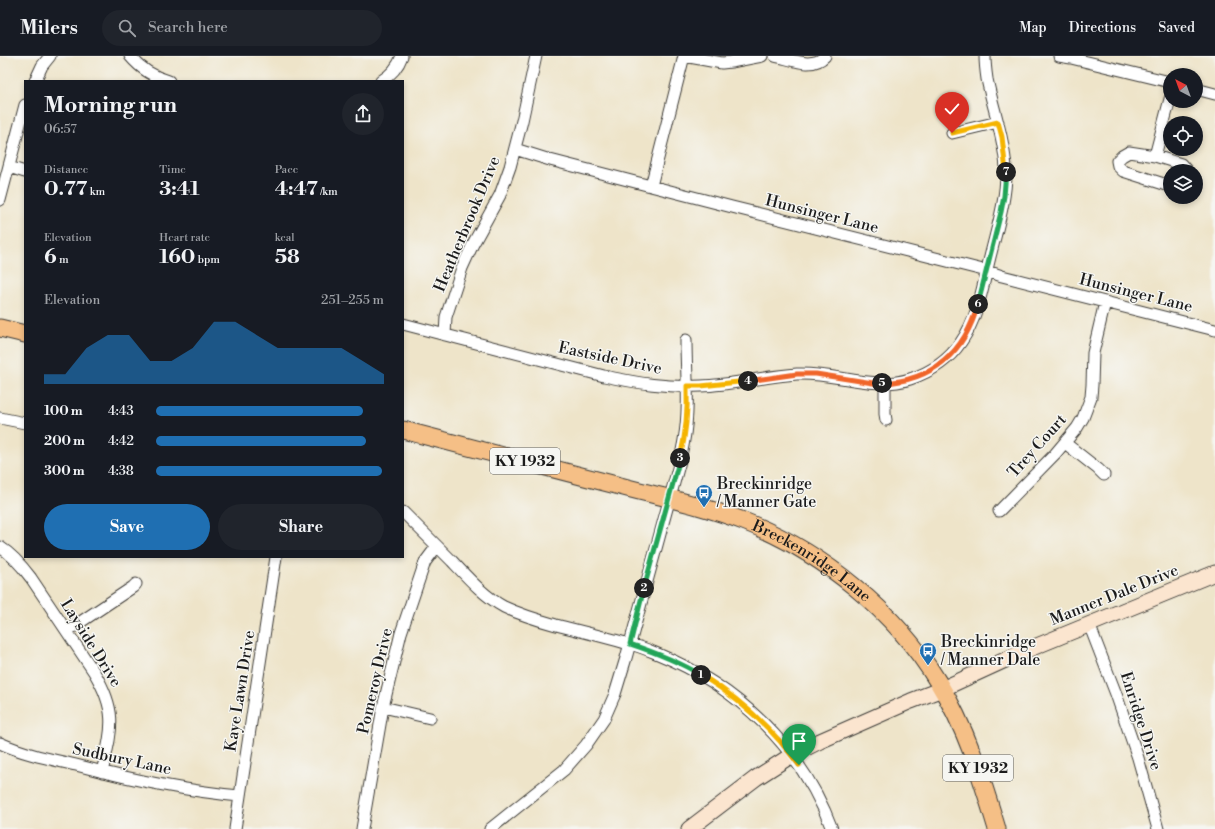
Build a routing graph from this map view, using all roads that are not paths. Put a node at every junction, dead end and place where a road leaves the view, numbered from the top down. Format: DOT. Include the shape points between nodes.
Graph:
graph roads {
  1 [pos="50,56"];
  2 [pos="130,56"];
  3 [pos="402,56"];
  4 [pos="536,56"];
  5 [pos="684,56"];
  6 [pos="762,56"];
  7 [pos="775,56"];
  8 [pos="825,56"];
  9 [pos="984,56"];
  10 [pos="1059,56"];
  11 [pos="35,80"];
  12 [pos="166,80"];
  13 [pos="382,80"];
  14 [pos="1163,80"];
  15 [pos="1203,91"];
  16 [pos="1215,94"];
  17 [pos="1168,108"];
  18 [pos="24,109"];
  19 [pos="998,122"];
  20 [pos="952,133"];
  21 [pos="515,149"];
  22 [pos="1155,156"];
  23 [pos="1181,164"];
  24 [pos="8,167"];
  25 [pos="24,172"];
  26 [pos="1163,184"];
  27 [pos="651,186"];
  28 [pos="0,200"];
  29 [pos="986,271"];
  30 [pos="1105,302"];
  31 [pos="404,324"];
  32 [pos="0,328"];
  33 [pos="1215,330"];
  34 [pos="24,334"];
  35 [pos="445,335"];
  36 [pos="686,340"];
  37 [pos="885,383"];
  38 [pos="687,386"];
  39 [pos="0,418"];
  40 [pos="886,420"];
  41 [pos="24,423"];
  42 [pos="404,430"];
  43 [pos="1065,443"];
  44 [pos="1104,475"];
  45 [pos="669,499"];
  46 [pos="999,511"];
  47 [pos="404,513"];
  48 [pos="437,546"];
  49 [pos="0,547"];
  50 [pos="276,558"];
  51 [pos="1215,573"];
  52 [pos="136,584"];
  53 [pos="1089,624"];
  54 [pos="67,631"];
  55 [pos="630,644"];
  56 [pos="942,689"];
  57 [pos="383,707"];
  58 [pos="430,718"];
  59 [pos="0,743"];
  60 [pos="792,755"];
  61 [pos="102,772"];
  62 [pos="240,796"];
  63 [pos="235,829"];
  64 [pos="362,829"];
  65 [pos="490,829"];
  66 [pos="689,829"];
  67 [pos="832,829"];
  68 [pos="997,829"];
  69 [pos="1158,829"];
  1 -- 11 [label="street"];
  2 -- 12 [label="street" via="146,72"];
  3 -- 13 [label="street" via="397,67"];
  4 -- 21 [label="street"];
  5 -- 6 [label="street" via="722,63"];
  5 -- 27 [label="street"];
  7 -- 8 [label="street" via="803,63 817,62"];
  9 -- 19 [label="street, Eastside Drive" via="987,80"];
  10 -- 14 [label="street"];
  15 -- 16 [label="street"];
  17 -- 22 [label="street"];
  18 -- 24 [label="street"];
  19 -- 20 [label="street"];
  19 -- 29 [label="street, Eastside Drive" via="1006,182"];
  21 -- 27 [label="street, Hunsinger Lane"];
  21 -- 35 [label="street, Heatherbrook Drive" via="500,195 462,268 446,317"];
  22 -- 23 [label="street"];
  22 -- 26 [label="street" via="1130,152 1117,161 1123,171"];
  24 -- 25 [label="street"];
  24 -- 28 [label="street"];
  27 -- 29 [label="street, Hunsinger Lane"];
  29 -- 30 [label="street, Hunsinger Lane"];
  29 -- 37 [label="street, Eastside Drive" via="971,324 954,352 939,365 920,375 899,382"];
  30 -- 33 [label="street, Hunsinger Lane"];
  30 -- 43 [label="street, Trey Court" via="1096,338 1091,397 1083,418"];
  31 -- 35 [label="street, Eastside Drive"];
  32 -- 34 [label="main road"];
  35 -- 38 [label="street, Eastside Drive" via="635,383 668,387"];
  36 -- 38 [label="street"];
  37 -- 38 [label="street, Eastside Drive" via="797,374"];
  37 -- 40 [label="street"];
  38 -- 45 [label="street" via="684,440"];
  39 -- 41 [label="street"];
  42 -- 45 [label="main road, Breckenridge Lane / KY 1932"];
  43 -- 44 [label="street"];
  43 -- 46 [label="street, Trey Court"];
  45 -- 55 [label="street"];
  45 -- 56 [label="main road, Breckenridge Lane / KY 1932" via="719,512 770,532 838,574 886,615 928,666"];
  47 -- 48 [label="street"];
  48 -- 55 [label="street" via="483,592 505,607 537,619"];
  48 -- 57 [label="street, Pomeroy Drive" via="425,562 401,633"];
  49 -- 54 [label="street, Layside Drive" via="22,566"];
  50 -- 62 [label="street, Kaye Lawn Drive"];
  51 -- 53 [label="street, Manner Dale Drive"];
  52 -- 54 [label="street"];
  53 -- 56 [label="street, Manner Dale Drive"];
  53 -- 69 [label="street, Enridge Drive" via="1138,758"];
  54 -- 61 [label="street, Layside Drive" via="102,686 109,704 110,732"];
  55 -- 60 [label="street" via="691,669 722,688 767,726"];
  55 -- 65 [label="street" via="615,694 604,719 586,745 564,770"];
  56 -- 60 [label="street, Manner Dale Drive" via="843,729"];
  56 -- 68 [label="main road, Breckenridge Lane / KY 1932" via="977,767"];
  57 -- 58 [label="street"];
  57 -- 64 [label="street, Pomeroy Drive"];
  59 -- 61 [label="street, Sudbury Lane" via="26,753"];
  60 -- 66 [label="street, Manner Dale Drive" via="756,778"];
  60 -- 67 [label="street" via="816,793"];
  61 -- 62 [label="street, Sudbury Lane" via="158,784"];
  62 -- 63 [label="street, Kaye Lawn Drive"];
}
